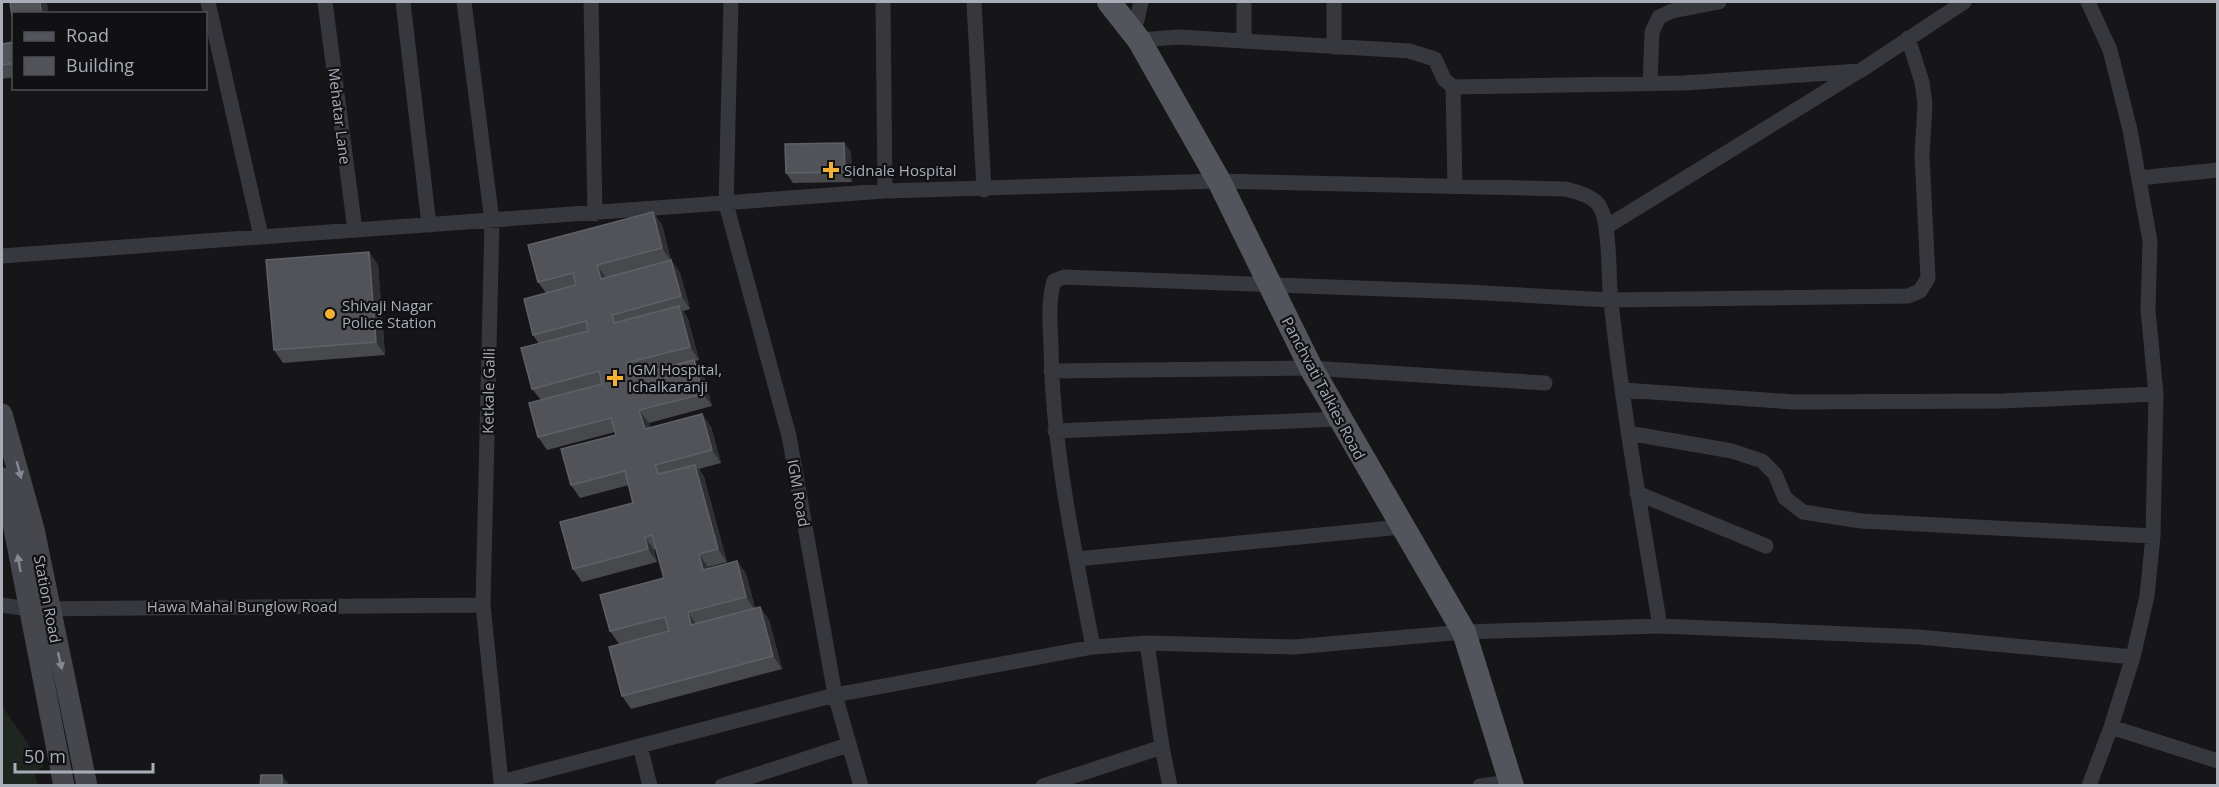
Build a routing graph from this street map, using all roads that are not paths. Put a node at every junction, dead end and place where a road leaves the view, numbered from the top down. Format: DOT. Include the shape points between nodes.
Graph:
graph roads {
  1 [pos="208,2"];
  2 [pos="326,2"];
  3 [pos="403,2"];
  4 [pos="464,2"];
  5 [pos="591,2"];
  6 [pos="731,2"];
  7 [pos="883,2"];
  8 [pos="974,2"];
  9 [pos="1109,2"];
  10 [pos="1141,2"];
  11 [pos="1244,2"];
  12 [pos="1334,2"];
  13 [pos="1719,2"];
  14 [pos="1964,2"];
  15 [pos="2088,2"];
  16 [pos="1134,33"];
  17 [pos="1908,38"];
  18 [pos="1244,40"];
  19 [pos="1334,47"];
  20 [pos="1860,70"];
  21 [pos="1650,84"];
  22 [pos="1454,87"];
  23 [pos="2217,170"];
  24 [pos="2139,178"];
  25 [pos="1219,181"];
  26 [pos="1455,186"];
  27 [pos="984,190"];
  28 [pos="885,191"];
  29 [pos="726,204"];
  30 [pos="595,214"];
  31 [pos="492,221"];
  32 [pos="429,225"];
  33 [pos="1606,227"];
  34 [pos="355,230"];
  35 [pos="261,236"];
  36 [pos="2,256"];
  37 [pos="1271,286"];
  38 [pos="1611,300"];
  39 [pos="1311,368"];
  40 [pos="1051,371"];
  41 [pos="1545,383"];
  42 [pos="1623,390"];
  43 [pos="2156,394"];
  44 [pos="2,414"];
  45 [pos="1338,419"];
  46 [pos="1055,431"];
  47 [pos="1628,432"];
  48 [pos="2,478"];
  49 [pos="1637,493"];
  50 [pos="1401,527"];
  51 [pos="2153,536"];
  52 [pos="1766,546"];
  53 [pos="1077,559"];
  54 [pos="2,605"];
  55 [pos="483,605"];
  56 [pos="38,608"];
  57 [pos="1660,626"];
  58 [pos="1464,632"];
  59 [pos="1147,643"];
  60 [pos="1093,648"];
  61 [pos="2133,657"];
  62 [pos="835,695"];
  63 [pos="2111,728"];
  64 [pos="848,745"];
  65 [pos="640,746"];
  66 [pos="1162,747"];
  67 [pos="2217,761"];
  68 [pos="1070,781"];
  69 [pos="501,784"];
  70 [pos="1511,784"];
  71 [pos="64,786"];
  72 [pos="87,786"];
  73 [pos="650,786"];
  74 [pos="722,786"];
  75 [pos="861,786"];
  76 [pos="1043,786"];
  77 [pos="1170,786"];
  78 [pos="1480,786"];
  79 [pos="2089,786"];
  1 -- 35 [label="street"];
  2 -- 34 [label="street, Mehatar Lane"];
  3 -- 32 [label="street"];
  4 -- 31 [label="street, Ketkale Galli"];
  5 -- 30 [label="street"];
  6 -- 29 [label="street, IGM Road"];
  7 -- 28 [label="street"];
  8 -- 27 [label="street"];
  9 -- 16 [label="main road, Panchvati Talkies Road"];
  10 -- 16 [label="street"];
  11 -- 18 [label="street"];
  12 -- 19 [label="street"];
  13 -- 21 [label="street" via="1659,17 1652,32"];
  14 -- 17 [label="street"];
  15 -- 24 [label="street" via="2110,50"];
  16 -- 18 [label="street"];
  16 -- 25 [label="main road, Panchvati Talkies Road"];
  17 -- 20 [label="street"];
  17 -- 38 [label="street" via="1925,104 1922,155 1928,278 1920,291 1908,296"];
  18 -- 19 [label="street"];
  19 -- 22 [label="street" via="1409,51 1435,59 1444,79"];
  20 -- 21 [label="street"];
  20 -- 33 [label="street"];
  21 -- 22 [label="street"];
  22 -- 26 [label="street"];
  23 -- 24 [label="street"];
  24 -- 43 [label="street" via="2150,241 2148,310"];
  25 -- 26 [label="street"];
  25 -- 27 [label="street"];
  25 -- 37 [label="main road, Panchvati Talkies Road"];
  26 -- 33 [label="street" via="1565,189 1599,204"];
  27 -- 28 [label="street"];
  28 -- 29 [label="street"];
  29 -- 30 [label="street"];
  29 -- 62 [label="street, IGM Road" via="789,436"];
  30 -- 31 [label="street"];
  31 -- 32 [label="street"];
  31 -- 55 [label="street, Ketkale Galli"];
  32 -- 34 [label="street"];
  33 -- 38 [label="street"];
  34 -- 35 [label="street"];
  35 -- 36 [label="street"];
  37 -- 38 [label="street"];
  37 -- 39 [label="main road, Panchvati Talkies Road"];
  37 -- 40 [label="street" via="1064,278 1054,281 1050,294"];
  38 -- 42 [label="street"];
  39 -- 40 [label="street"];
  39 -- 41 [label="street"];
  39 -- 45 [label="main road, Panchvati Talkies Road"];
  40 -- 46 [label="street"];
  42 -- 43 [label="street" via="1794,402 2002,401"];
  42 -- 47 [label="street"];
  43 -- 51 [label="street"];
  44 -- 56 [label="main road, Station Road, one-way" via="34,529"];
  45 -- 46 [label="street"];
  45 -- 50 [label="main road, Panchvati Talkies Road"];
  46 -- 53 [label="street"];
  47 -- 49 [label="street"];
  47 -- 51 [label="street" via="1732,451 1762,461 1775,474 1785,498 1803,512 1861,521"];
  56 -- 48 [label="main road, Station Road, one-way"];
  49 -- 52 [label="street"];
  49 -- 57 [label="street"];
  50 -- 53 [label="street"];
  50 -- 58 [label="main road, Panchvati Talkies Road"];
  51 -- 61 [label="street" via="2147,596"];
  53 -- 60 [label="street"];
  54 -- 56 [label="street, Hawa Mahal Bunglow Road"];
  55 -- 56 [label="street, Hawa Mahal Bunglow Road"];
  55 -- 69 [label="street, Ketkale Galli"];
  56 -- 71 [label="main road, Station Road"];
  56 -- 72 [label="main road, Station Road, one-way"];
  57 -- 58 [label="street"];
  57 -- 61 [label="street" via="1918,637"];
  58 -- 59 [label="street" via="1294,647"];
  58 -- 70 [label="main road, Panchvati Talkies Road"];
  59 -- 60 [label="street"];
  59 -- 66 [label="street"];
  60 -- 62 [label="street"];
  61 -- 63 [label="street"];
  62 -- 64 [label="street, IGM Road"];
  62 -- 65 [label="street"];
  63 -- 67 [label="street"];
  63 -- 79 [label="street"];
  64 -- 74 [label="street"];
  64 -- 75 [label="street, IGM Road"];
  65 -- 69 [label="street"];
  65 -- 73 [label="street"];
  66 -- 68 [label="street"];
  66 -- 77 [label="street"];
  68 -- 76 [label="street"];
  70 -- 78 [label="street"];
}
